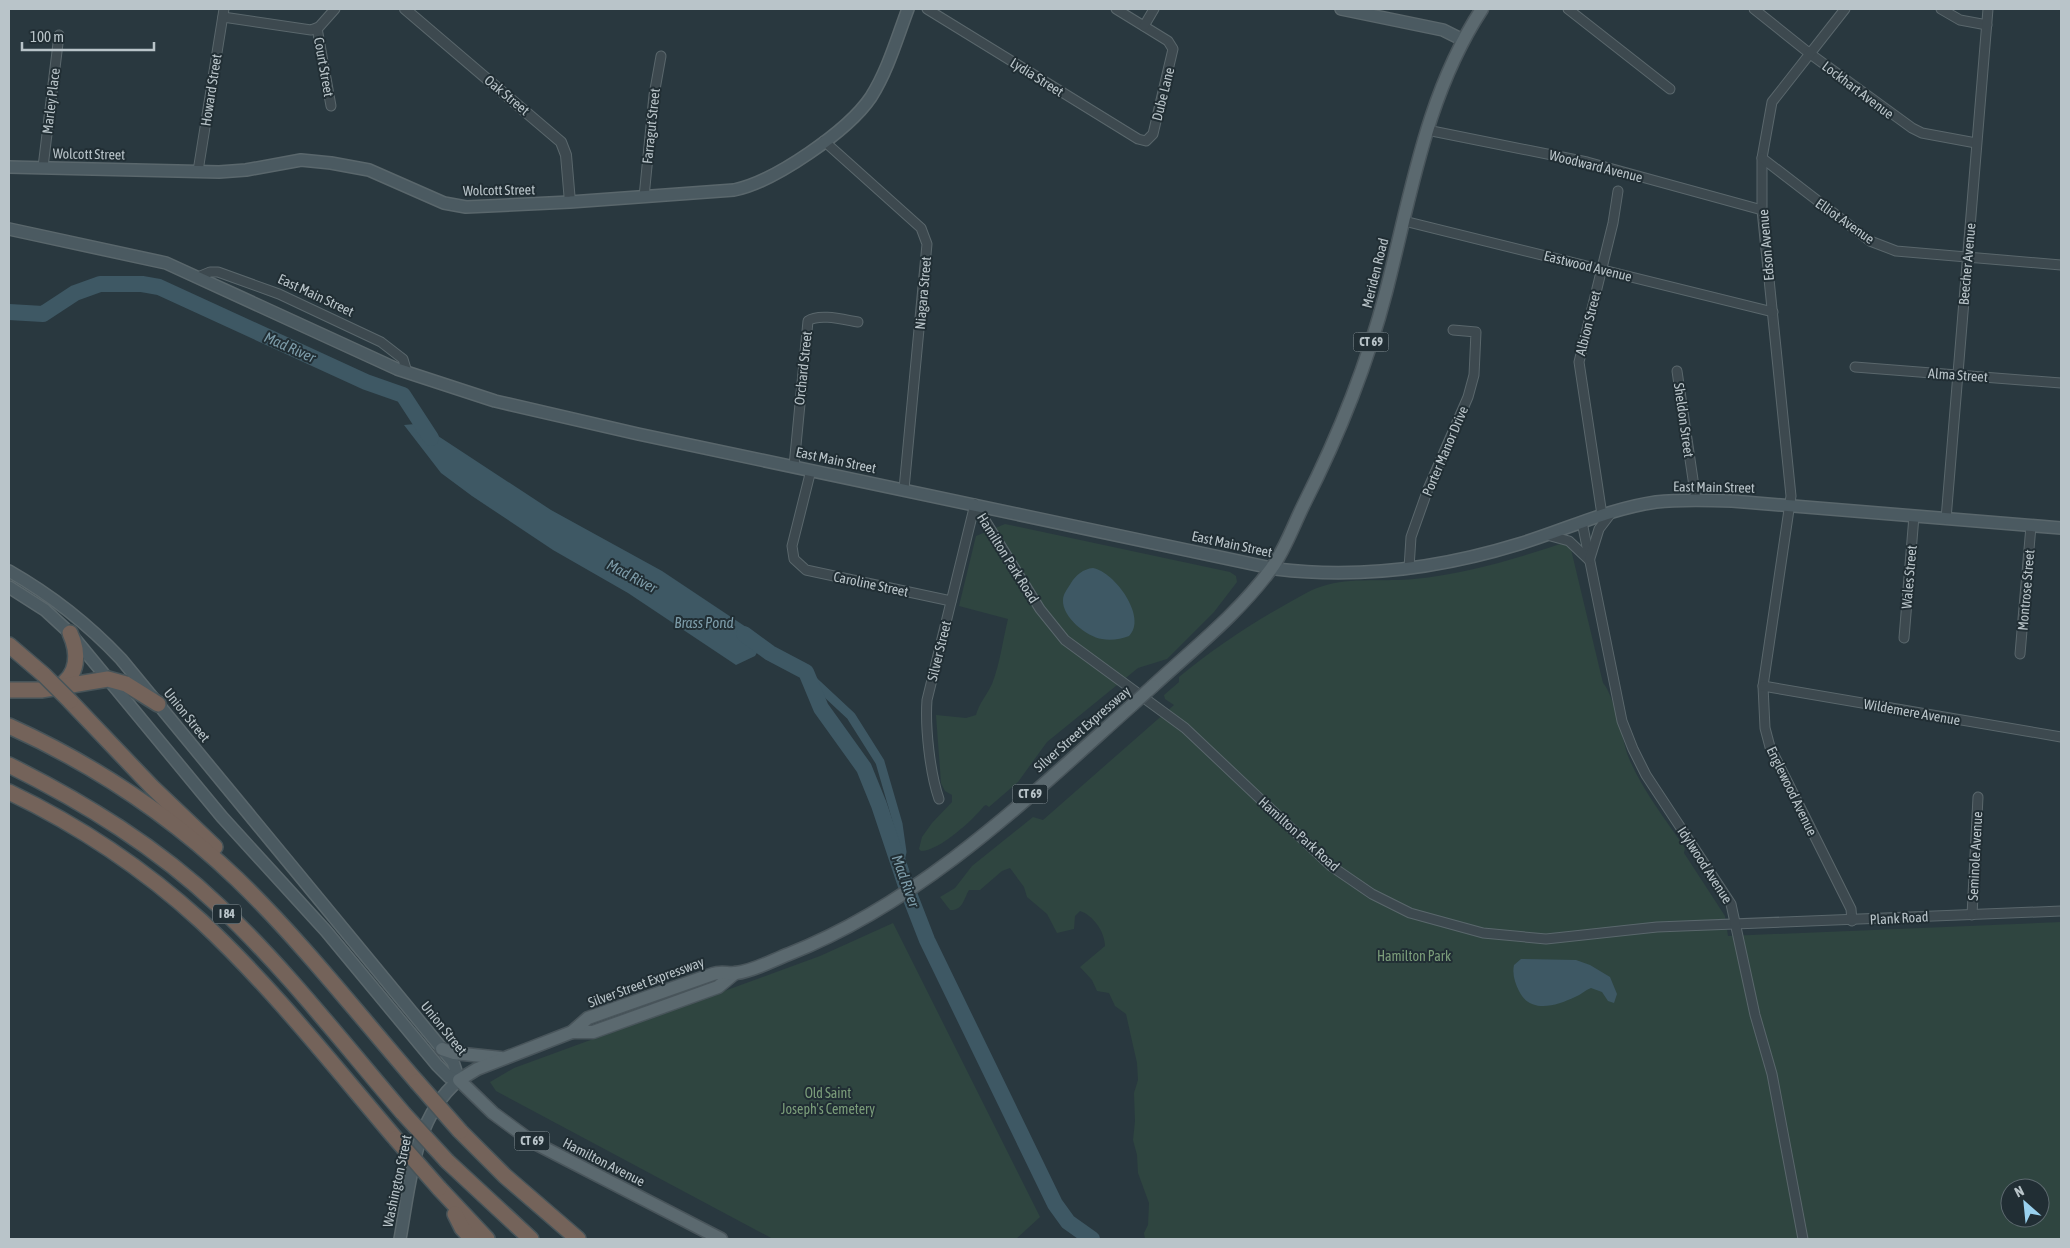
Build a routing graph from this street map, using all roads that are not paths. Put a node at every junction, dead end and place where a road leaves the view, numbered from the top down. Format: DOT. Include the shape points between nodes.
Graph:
graph roads {
  1 [pos="335,9"];
  2 [pos="405,9"];
  3 [pos="908,9"];
  4 [pos="927,9"];
  5 [pos="1116,9"];
  6 [pos="1154,9"];
  7 [pos="1341,9"];
  8 [pos="1482,9"];
  9 [pos="1568,9"];
  10 [pos="1754,9"];
  11 [pos="1845,9"];
  12 [pos="1941,9"];
  13 [pos="1988,9"];
  14 [pos="224,13"];
  15 [pos="1987,25"];
  16 [pos="1144,26"];
  17 [pos="317,28"];
  18 [pos="59,35"];
  19 [pos="1463,40"];
  20 [pos="1809,53"];
  21 [pos="661,56"];
  22 [pos="1670,89"];
  23 [pos="331,106"];
  24 [pos="1427,130"];
  25 [pos="824,141"];
  26 [pos="1148,141"];
  27 [pos="1976,142"];
  28 [pos="1762,158"];
  29 [pos="9,166"];
  30 [pos="43,168"];
  31 [pos="198,171"];
  32 [pos="1618,191"];
  33 [pos="644,197"];
  34 [pos="570,202"];
  35 [pos="1762,210"];
  36 [pos="1404,221"];
  37 [pos="9,230"];
  38 [pos="1968,258"];
  39 [pos="2061,265"];
  40 [pos="1602,269"];
  41 [pos="198,277"];
  42 [pos="1773,312"];
  43 [pos="858,322"];
  44 [pos="1453,330"];
  45 [pos="1855,367"];
  46 [pos="1677,371"];
  47 [pos="407,372"];
  48 [pos="1958,375"];
  49 [pos="2061,383"];
  50 [pos="794,466"];
  51 [pos="811,470"];
  52 [pos="904,489"];
  53 [pos="1696,500"];
  54 [pos="974,504"];
  55 [pos="1790,506"];
  56 [pos="1607,514"];
  57 [pos="1914,516"];
  58 [pos="1946,519"];
  59 [pos="1582,522"];
  60 [pos="2031,526"];
  61 [pos="2061,528"];
  62 [pos="1547,535"];
  63 [pos="1589,560"];
  64 [pos="1272,568"];
  65 [pos="1409,568"];
  66 [pos="9,571"];
  67 [pos="9,587"];
  68 [pos="951,601"];
  69 [pos="70,634"];
  70 [pos="1904,638"];
  71 [pos="9,645"];
  72 [pos="2020,654"];
  73 [pos="108,679"];
  74 [pos="1763,686"];
  75 [pos="55,688"];
  76 [pos="9,690"];
  77 [pos="158,704"];
  78 [pos="9,726"];
  79 [pos="2061,737"];
  80 [pos="9,765"];
  81 [pos="9,792"];
  82 [pos="1978,797"];
  83 [pos="940,799"];
  84 [pos="225,868"];
  85 [pos="2061,911"];
  86 [pos="1972,916"];
  87 [pos="1852,921"];
  88 [pos="1736,924"];
  89 [pos="442,1049"];
  90 [pos="503,1059"];
  91 [pos="459,1080"];
  92 [pos="450,1200"];
  93 [pos="400,1239"];
  94 [pos="472,1239"];
  95 [pos="487,1239"];
  96 [pos="531,1239"];
  97 [pos="578,1239"];
  98 [pos="721,1239"];
  99 [pos="1803,1239"];
  1 -- 17 [label="street"];
  2 -- 34 [label="street, Oak Street" via="561,142 566,155"];
  3 -- 25 [label="main road, Wolcott Street" via="885,70 870,98 854,117"];
  4 -- 26 [label="street, Lydia Street" via="1138,139"];
  5 -- 16 [label="street"];
  6 -- 16 [label="street"];
  7 -- 19 [label="main road" via="1443,30"];
  8 -- 19 [label="main road, Meriden Road / CT 69"];
  9 -- 22 [label="street"];
  10 -- 20 [label="street, Lockhart Avenue"];
  11 -- 20 [label="street, Edson Avenue"];
  12 -- 15 [label="street" via="1960,20"];
  13 -- 15 [label="street, Beecher Avenue"];
  14 -- 17 [label="street" via="306,29"];
  14 -- 31 [label="street, Howard Street"];
  15 -- 27 [label="street, Beecher Avenue"];
  16 -- 26 [label="street, Dube Lane" via="1172,46 1173,54 1153,134"];
  17 -- 23 [label="street, Court Street"];
  18 -- 30 [label="street, Marley Place"];
  19 -- 24 [label="main road, Meriden Road / CT 69" via="1442,84"];
  20 -- 27 [label="street, Lockhart Avenue" via="1912,128 1922,133"];
  20 -- 28 [label="street, Edson Avenue" via="1772,102"];
  21 -- 33 [label="street, Farragut Street"];
  24 -- 35 [label="street, Woodward Avenue" via="1587,162"];
  24 -- 36 [label="main road, Meriden Road / CT 69"];
  25 -- 33 [label="main road, Wolcott Street" via="779,172 749,186 725,192"];
  25 -- 52 [label="street, Niagara Street" via="920,228 927,244"];
  27 -- 38 [label="street, Beecher Avenue"];
  28 -- 35 [label="street, Edson Avenue"];
  28 -- 38 [label="street, Elliot Avenue" via="1870,241 1896,251"];
  29 -- 30 [label="main road, Wolcott Street"];
  30 -- 31 [label="main road, Wolcott Street"];
  31 -- 34 [label="main road, Wolcott Street" via="232,171 295,161 318,161 369,170 461,207"];
  32 -- 40 [label="street, Albion Street"];
  33 -- 34 [label="main road, Wolcott Street"];
  35 -- 42 [label="street, Edson Avenue"];
  36 -- 40 [label="street, Eastwood Avenue"];
  36 -- 64 [label="main road, Meriden Road / CT 69" via="1368,351 1320,470"];
  37 -- 41 [label="main road, East Main Street" via="152,259"];
  38 -- 39 [label="street, Elliot Avenue"];
  38 -- 48 [label="street, Beecher Avenue"];
  40 -- 42 [label="street, Eastwood Avenue"];
  40 -- 56 [label="street, Albion Street" via="1579,362"];
  41 -- 47 [label="main road, East Main Street"];
  41 -- 47 [label="street, East Main Street" via="218,272 303,304 390,348 403,359"];
  42 -- 55 [label="street, Edson Avenue"];
  43 -- 50 [label="street, Orchard Street" via="824,318 808,322"];
  44 -- 65 [label="street, Porter Manor Drive" via="1476,332 1474,375 1411,537"];
  45 -- 48 [label="street, Alma Street"];
  46 -- 53 [label="street, Sheldon Street"];
  47 -- 50 [label="main road, East Main Street" via="523,408"];
  48 -- 49 [label="street, Alma Street"];
  48 -- 58 [label="street, Beecher Avenue"];
  50 -- 51 [label="main road, East Main Street"];
  51 -- 52 [label="main road, East Main Street"];
  51 -- 68 [label="street, Caroline Street" via="792,546 794,559 806,570"];
  52 -- 54 [label="main road, East Main Street"];
  53 -- 55 [label="main road, East Main Street"];
  53 -- 56 [label="main road, East Main Street" via="1654,503"];
  54 -- 64 [label="main road, East Main Street"];
  54 -- 68 [label="street, Silver Street"];
  54 -- 88 [label="street, Hamilton Park Road" via="1040,609 1065,640 1185,728 1323,859 1378,898 1434,921 1470,931 1514,937 1560,939 1644,928"];
  55 -- 57 [label="main road, East Main Street"];
  55 -- 74 [label="street, Englewood Avenue"];
  56 -- 59 [label="main road, East Main Street"];
  56 -- 63 [label="street"];
  57 -- 58 [label="main road, East Main Street"];
  57 -- 70 [label="street, Wales Street"];
  58 -- 60 [label="main road, East Main Street"];
  59 -- 62 [label="main road, East Main Street"];
  59 -- 63 [label="street, Idylwood Avenue"];
  60 -- 61 [label="main road, East Main Street"];
  60 -- 72 [label="street, Montrose Street"];
  62 -- 63 [label="street" via="1569,541"];
  62 -- 65 [label="main road, East Main Street" via="1469,558"];
  63 -- 88 [label="street, Idylwood Avenue" via="1622,722 1633,750 1646,775 1732,904"];
  64 -- 65 [label="main road, East Main Street" via="1304,572"];
  64 -- 90 [label="main road, Silver Street Expressway / CT 69, bridge" via="1231,616 1131,706 994,825 897,898 824,939 735,973 722,985 593,1032 572,1032"];
  66 -- 77 [label="main road, Union Street" via="82,621 117,654"];
  67 -- 69 [label="main road, Union Street" via="45,610"];
  68 -- 83 [label="street, Silver Street" via="927,707 935,784"];
  69 -- 73 [label="main road, Union Street"];
  69 -- 75 [label="highway" via="76,652 75,663 68,679"];
  71 -- 84 [label="highway, bridge" via="44,674 152,787 214,845"];
  73 -- 75 [label="highway"];
  73 -- 77 [label="highway" via="126,684"];
  73 -- 91 [label="main road, Union Street" via="222,817 326,931 438,1066 449,1077"];
  74 -- 79 [label="street, Wildemere Avenue"];
  74 -- 87 [label="street, Englewood Avenue" via="1765,728 1770,747 1851,909"];
  75 -- 76 [label="highway"];
  77 -- 89 [label="main road, Union Street"];
  78 -- 84 [label="highway, I 84" via="66,754 121,787"];
  80 -- 96 [label="highway, I 84, bridge" via="118,825 208,896 269,958 447,1162"];
  81 -- 92 [label="highway, bridge" via="106,848 199,920 256,978"];
  82 -- 86 [label="street, Seminole Avenue"];
  84 -- 97 [label="highway, I 84, bridge" via="275,919 460,1132"];
  85 -- 86 [label="street, Plank Road"];
  86 -- 87 [label="street, Plank Road"];
  87 -- 88 [label="street, Plank Road"];
  88 -- 99 [label="street, Idylwood Avenue" via="1755,1015 1772,1074"];
  89 -- 90 [label="main road"];
  89 -- 91 [label="main road, Union Street" via="456,1066"];
  90 -- 91 [label="main road, Silver Street Expressway / CT 69"];
  91 -- 93 [label="main road, Washington Street" via="441,1098 422,1133"];
  91 -- 98 [label="main road, Hamilton Avenue / CT 69" via="493,1113 531,1141"];
  92 -- 94 [label="highway" via="459,1223"];
  92 -- 95 [label="highway"];
}
